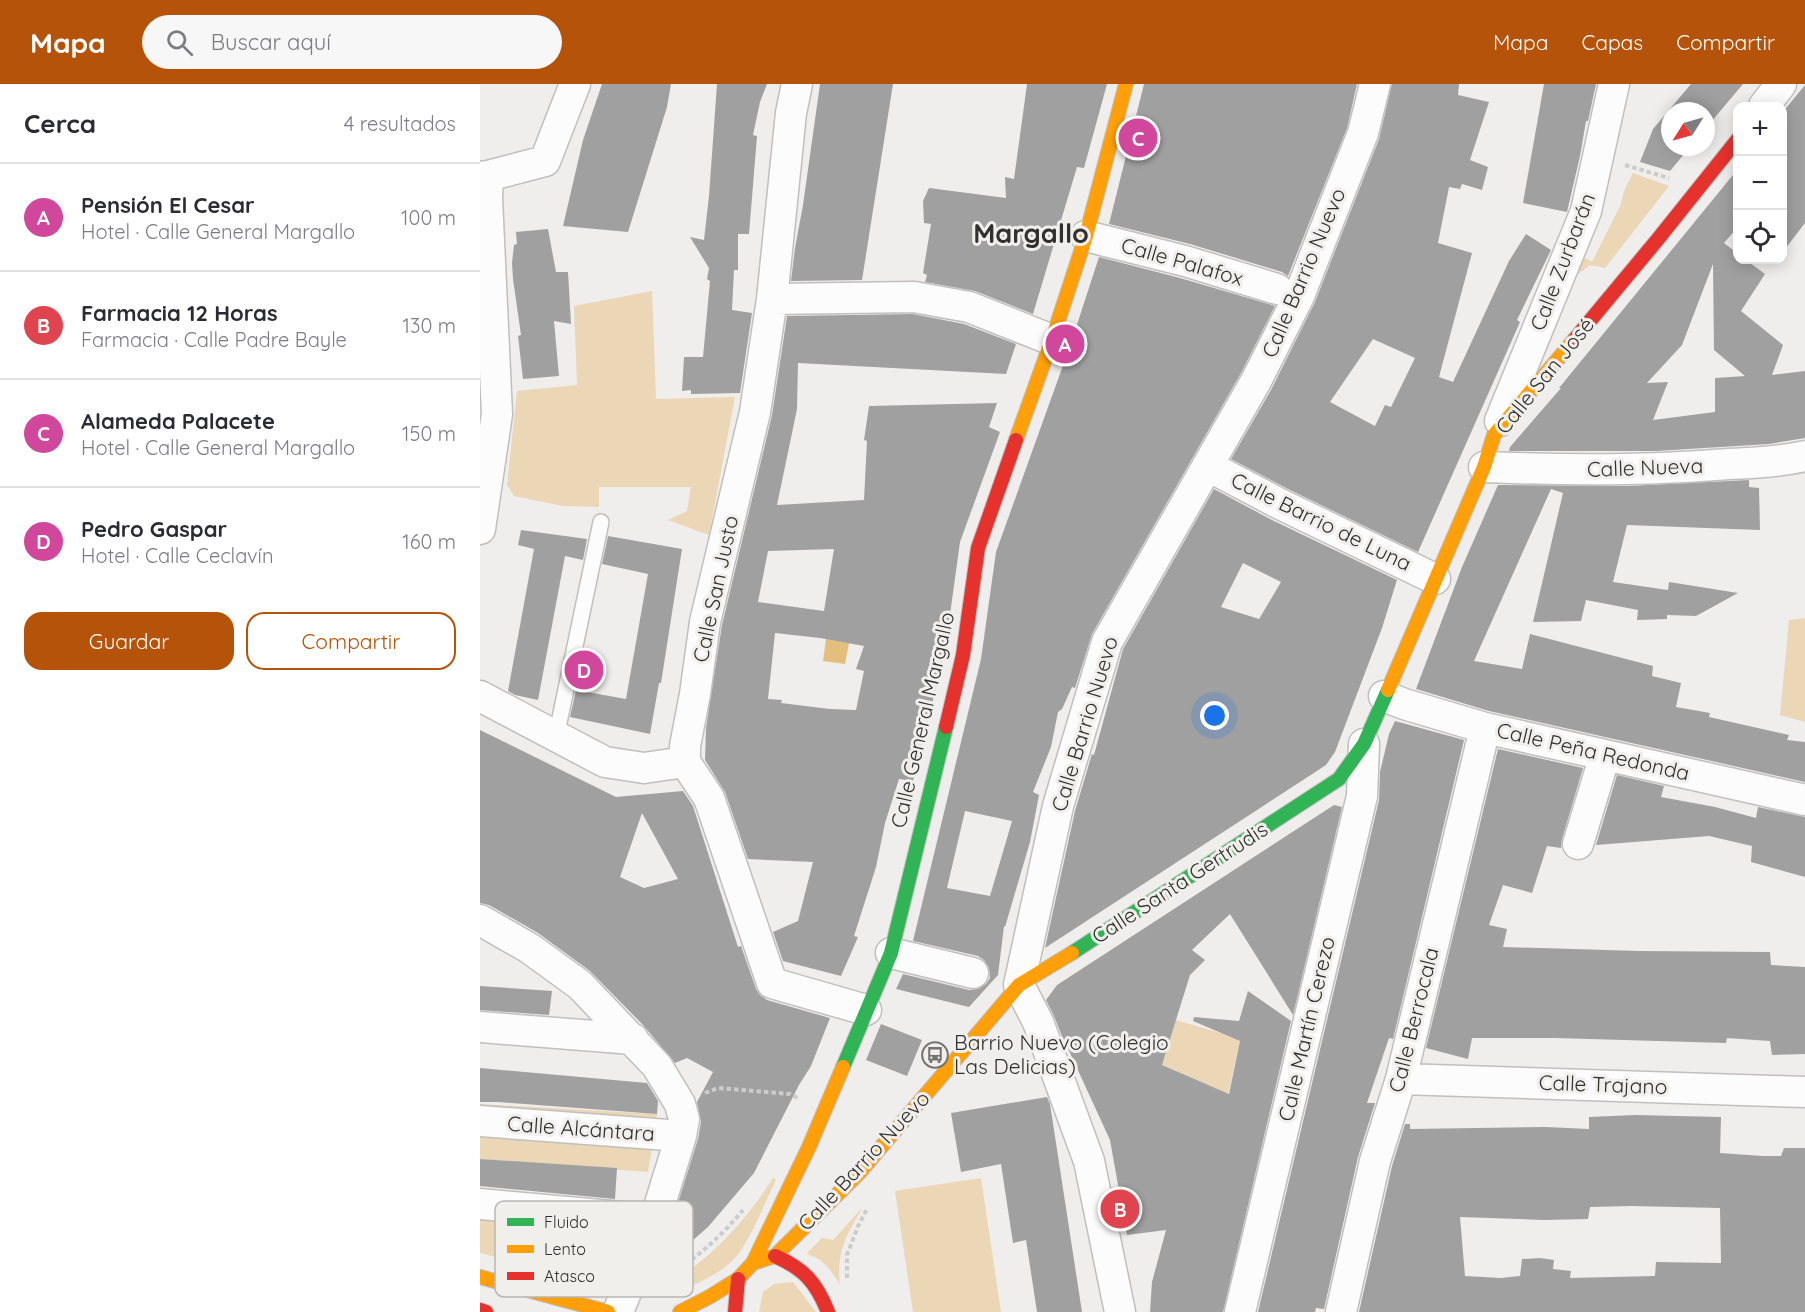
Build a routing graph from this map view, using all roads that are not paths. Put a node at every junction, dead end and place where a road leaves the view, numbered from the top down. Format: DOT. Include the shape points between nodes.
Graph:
graph roads {
  1 [pos="575,84"];
  2 [pos="797,84"];
  3 [pos="1126,84"];
  4 [pos="1375,84"];
  5 [pos="1614,84"];
  6 [pos="1781,84"];
  7 [pos="1767,102"];
  8 [pos="1733,144"];
  9 [pos="484,177"];
  10 [pos="1086,236"];
  11 [pos="1277,289"];
  12 [pos="772,299"];
  13 [pos="1052,340"];
  14 [pos="1494,435"];
  15 [pos="485,453"];
  16 [pos="1805,456"];
  17 [pos="1208,466"];
  18 [pos="1484,466"];
  19 [pos="601,522"];
  20 [pos="480,529"];
  21 [pos="1435,579"];
  22 [pos="480,696"];
  23 [pos="1384,696"];
  24 [pos="1485,728"];
  25 [pos="556,737"];
  26 [pos="1364,744"];
  27 [pos="1605,755"];
  28 [pos="685,762"];
  29 [pos="1351,788"];
  30 [pos="1805,800"];
  31 [pos="1578,843"];
  32 [pos="480,920"];
  33 [pos="480,944"];
  34 [pos="529,948"];
  35 [pos="891,953"];
  36 [pos="973,973"];
  37 [pos="1019,985"];
  38 [pos="866,1010"];
  39 [pos="480,1027"];
  40 [pos="633,1039"];
  41 [pos="1401,1079"];
  42 [pos="1805,1092"];
  43 [pos="480,1121"];
  44 [pos="681,1136"];
  45 [pos="661,1201"];
  46 [pos="480,1204"];
  47 [pos="495,1205"];
  48 [pos="775,1256"];
  49 [pos="753,1263"];
  50 [pos="480,1277"];
  51 [pos="738,1278"];
  52 [pos="495,1281"];
  53 [pos="553,1297"];
  54 [pos="624,1297"];
  55 [pos="480,1310"];
  56 [pos="486,1312"];
  57 [pos="608,1312"];
  58 [pos="618,1312"];
  59 [pos="680,1312"];
  60 [pos="735,1312"];
  61 [pos="828,1312"];
  62 [pos="1120,1312"];
  63 [pos="1240,1312"];
  64 [pos="1341,1312"];
  1 -- 9 [label="street" via="545,161"];
  2 -- 12 [label="street, Calle San Justo"];
  3 -- 10 [label="street, Calle General Margallo"];
  4 -- 17 [label="street, Calle Barrio Nuevo" via="1363,134 1299,296"];
  5 -- 14 [label="street, Calle Zurbarán" via="1586,211"];
  6 -- 7 [label="street"];
  8 -- 14 [label="street, Calle San José"];
  9 -- 15 [label="street" via="497,414"];
  10 -- 11 [label="street, Calle Palafox"];
  10 -- 13 [label="street, Calle General Margallo"];
  12 -- 13 [label="street" via="914,297 969,308"];
  12 -- 28 [label="street, Calle San Justo" via="755,412 705,622"];
  13 -- 35 [label="street, Calle General Margallo" via="978,548 963,654"];
  14 -- 18 [label="street, Calle San José"];
  15 -- 20 [label="street"];
  16 -- 18 [label="street, Calle Nueva" via="1682,468 1558,470"];
  17 -- 21 [label="street, Calle Barrio de Luna"];
  17 -- 37 [label="street, Calle Barrio Nuevo" via="1107,642 1058,806"];
  18 -- 21 [label="street, Calle San José"];
  19 -- 25 [label="lane"];
  21 -- 23 [label="street, Calle San José"];
  22 -- 25 [label="street"];
  23 -- 24 [label="street, Calle Peña Redonda"];
  23 -- 26 [label="street, Calle San José"];
  24 -- 27 [label="street, Calle Peña Redonda"];
  24 -- 41 [label="street, Calle Berrocala"];
  25 -- 28 [label="street" via="605,762 644,768"];
  26 -- 29 [label="street, Calle Martín Cerezo"];
  27 -- 30 [label="street, Calle Peña Redonda"];
  27 -- 31 [label="street"];
  28 -- 38 [label="street" via="709,798 772,983"];
  29 -- 37 [label="street, Calle Santa Gertrudis"];
  29 -- 63 [label="street, Calle Martín Cerezo"];
  32 -- 34 [label="street"];
  33 -- 34 [label="street"];
  34 -- 40 [label="street" via="580,985"];
  35 -- 36 [label="street"];
  35 -- 38 [label="street, Calle General Margallo"];
  37 -- 48 [label="street, Calle Barrio Nuevo" via="859,1173"];
  37 -- 62 [label="street" via="1038,1022 1089,1161"];
  38 -- 49 [label="street, Calle General Margallo" via="809,1146"];
  39 -- 40 [label="street"];
  40 -- 44 [label="street" via="657,1066 680,1104 684,1119"];
  41 -- 42 [label="street, Calle Trajano"];
  41 -- 64 [label="street, Calle Berrocala" via="1375,1161"];
  43 -- 44 [label="street, Calle Alcántara"];
  44 -- 45 [label="street"];
  46 -- 47 [label="street"];
  48 -- 49 [label="street, Calle Barrio Nuevo"];
  48 -- 61 [label="street" via="807,1273"];
  49 -- 51 [label="street, Calle General Margallo"];
  50 -- 52 [label="street"];
  51 -- 59 [label="street, Calle General Margallo"];
  51 -- 60 [label="street"];
  53 -- 57 [label="street"];
  54 -- 58 [label="street"];
  55 -- 56 [label="street"];
}
